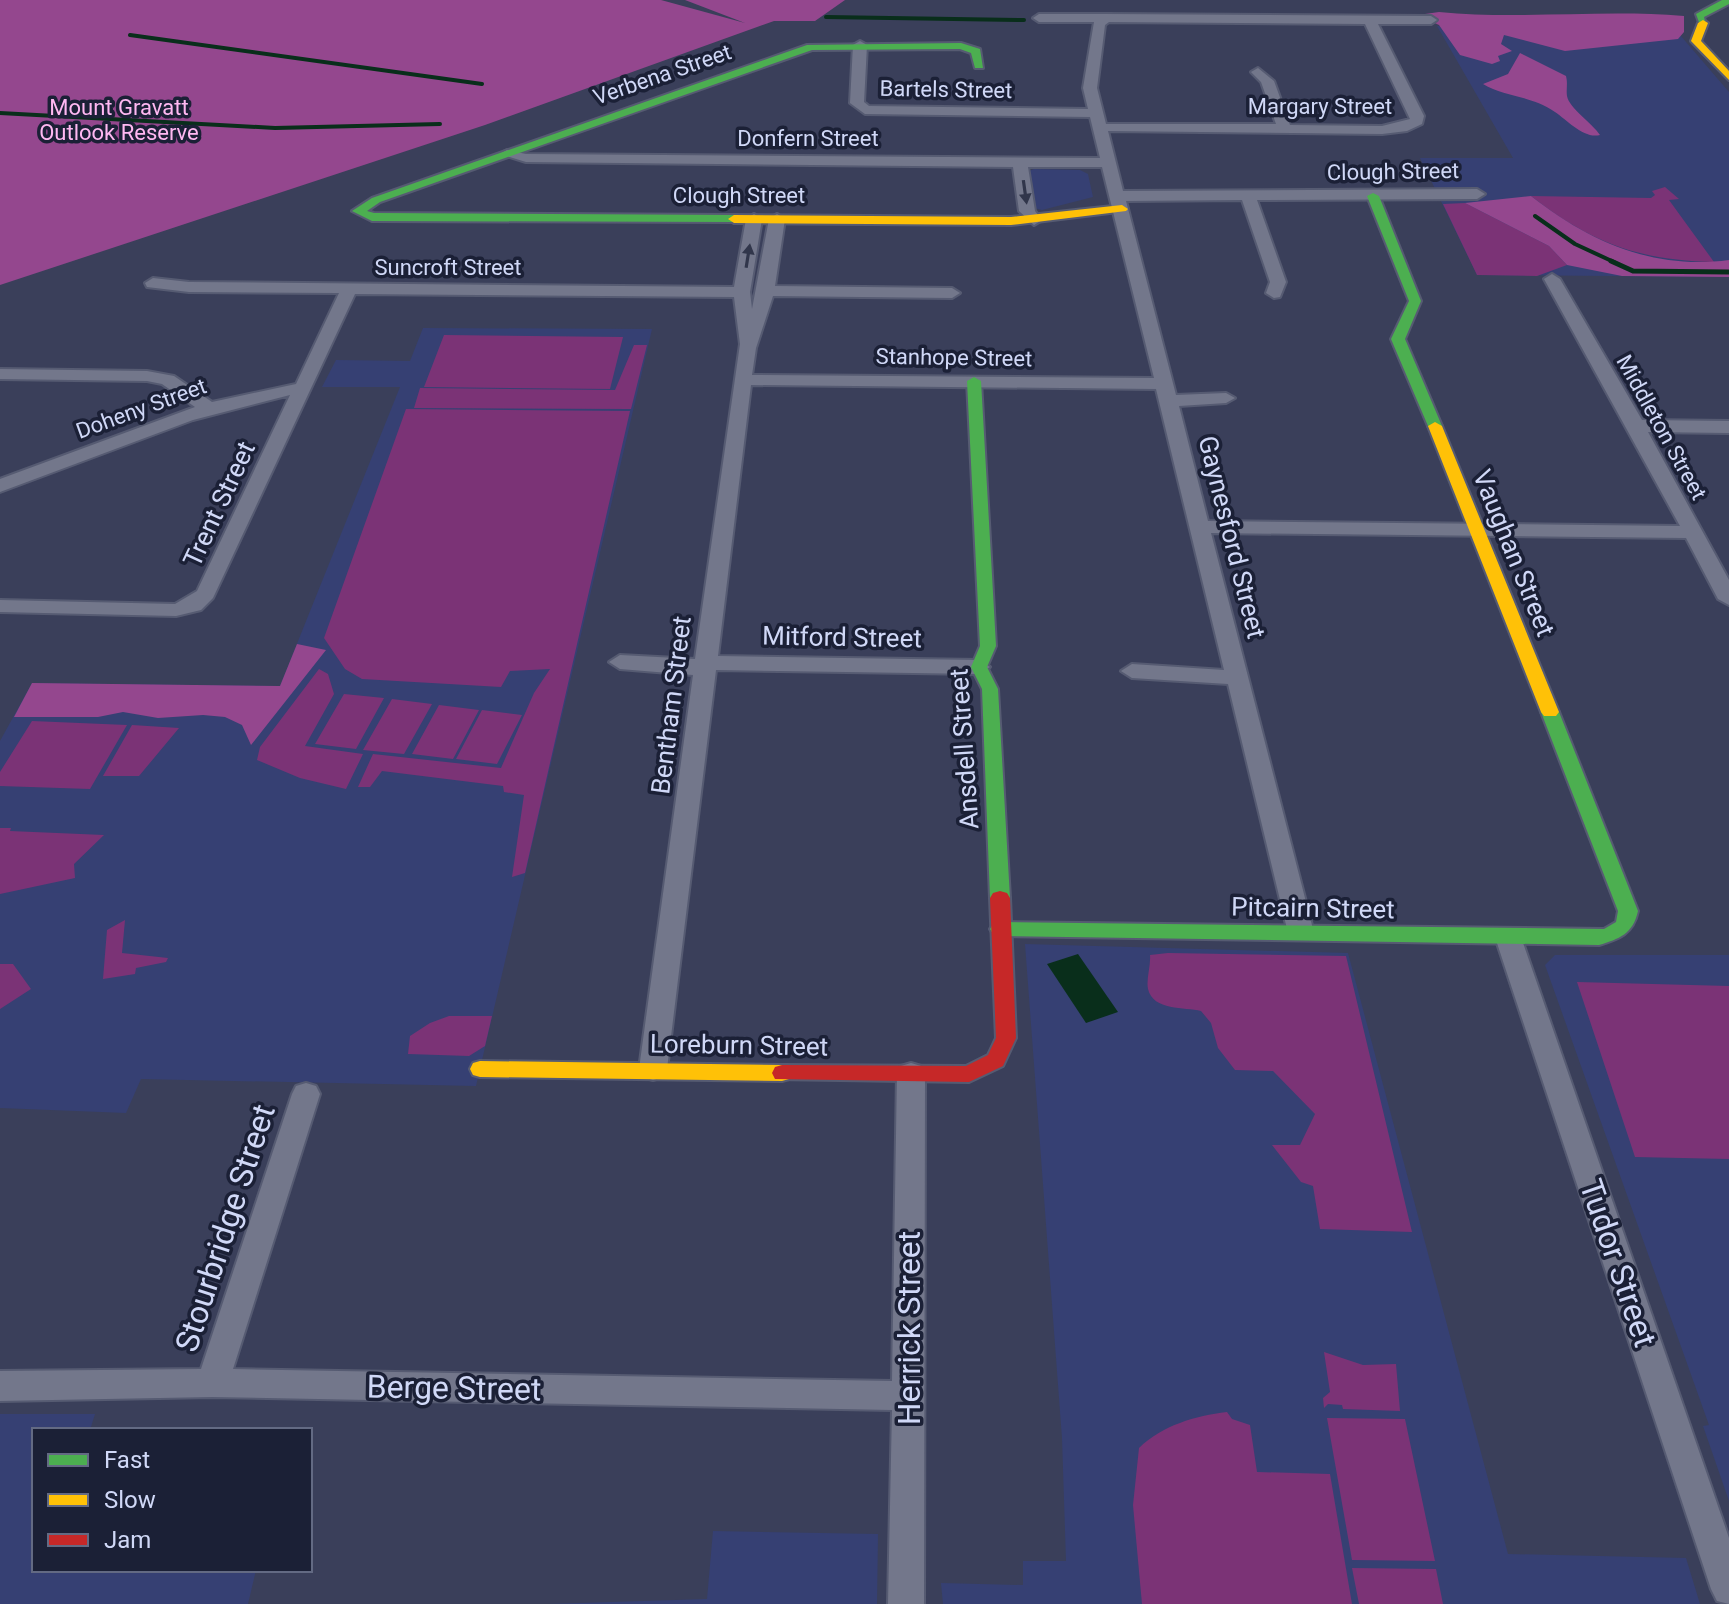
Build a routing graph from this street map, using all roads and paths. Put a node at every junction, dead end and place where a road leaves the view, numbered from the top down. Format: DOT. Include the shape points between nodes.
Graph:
graph roads {
  1 [pos="1108,0"];
  2 [pos="1727,12"];
  3 [pos="1039,18"];
  4 [pos="1106,18"];
  5 [pos="1370,20"];
  6 [pos="1431,20"];
  7 [pos="860,45"];
  8 [pos="1706,50"];
  9 [pos="979,66"];
  10 [pos="1258,72"];
  11 [pos="1729,77"];
  12 [pos="1095,113"];
  13 [pos="1110,127"];
  14 [pos="1284,128"];
  15 [pos="507,154"];
  16 [pos="1110,159"];
  17 [pos="1020,162"];
  18 [pos="1477,194"];
  19 [pos="1248,195"];
  20 [pos="1373,196"];
  21 [pos="1120,203"];
  22 [pos="358,210"];
  23 [pos="754,219"];
  24 [pos="777,219"];
  25 [pos="1034,220"];
  26 [pos="1552,279"];
  27 [pos="153,283"];
  28 [pos="349,289"];
  29 [pos="766,291"];
  30 [pos="742,292"];
  31 [pos="952,293"];
  32 [pos="1274,293"];
  33 [pos="747,348"];
  34 [pos="0,374"];
  35 [pos="743,380"];
  36 [pos="974,381"];
  37 [pos="302,388"];
  38 [pos="1166,392"];
  39 [pos="1226,398"];
  40 [pos="209,408"];
  41 [pos="1636,426"];
  42 [pos="1729,427"];
  43 [pos="0,486"];
  44 [pos="1201,527"];
  45 [pos="1478,529"];
  46 [pos="1692,532"];
  47 [pos="1729,599"];
  48 [pos="0,606"];
  49 [pos="620,662"];
  50 [pos="704,666"];
  51 [pos="979,667"];
  52 [pos="1132,671"];
  53 [pos="1239,678"];
  54 [pos="1000,929"];
  55 [pos="1623,931"];
  56 [pos="1301,933"];
  57 [pos="1508,937"];
  58 [pos="995,1063"];
  59 [pos="480,1069"];
  60 [pos="653,1069"];
  61 [pos="911,1074"];
  62 [pos="306,1094"];
  63 [pos="212,1383"];
  64 [pos="0,1386"];
  65 [pos="908,1396"];
  66 [pos="1729,1589"];
  67 [pos="909,1597"];
  1 -- 4 [label="street, Gaynesford Street"];
  2 -- 8 [label="street" via="1708,38"];
  2 -- 8 [label="street" via="1705,18 1696,41"];
  3 -- 4 [label="street"];
  4 -- 5 [label="street"];
  4 -- 12 [label="street, Gaynesford Street" via="1099,24 1089,78"];
  4 -- 13 [label="street, Gaynesford Street" via="1100,83"];
  5 -- 6 [label="street"];
  5 -- 14 [label="street, Margary Street" via="1417,121 1382,130"];
  7 -- 9 [label="street, Verbena Street" via="964,46 976,51"];
  7 -- 12 [label="street, Bartels Street" via="857,103 865,110"];
  7 -- 15 [label="street, Verbena Street" via="811,47"];
  8 -- 11 [label="street"];
  10 -- 14 [label="street" via="1267,81"];
  12 -- 16 [label="street, Gaynesford Street"];
  13 -- 14 [label="street, Margary Street"];
  13 -- 16 [label="street, Gaynesford Street"];
  15 -- 17 [label="street, Donfern Street"];
  15 -- 22 [label="street, Verbena Street"];
  16 -- 17 [label="street, Donfern Street"];
  16 -- 21 [label="street, Gaynesford Street"];
  17 -- 25 [label="street, one-way"];
  18 -- 20 [label="street, Clough Street"];
  19 -- 20 [label="street, Clough Street"];
  19 -- 21 [label="street, Clough Street"];
  19 -- 32 [label="street" via="1278,282"];
  20 -- 45 [label="street, Vaughan Street" via="1415,301 1398,339"];
  21 -- 25 [label="street, Clough Street"];
  21 -- 38 [label="street, Gaynesford Street"];
  22 -- 23 [label="street, Clough Street" via="372,217"];
  23 -- 24 [label="street, Clough Street"];
  30 -- 23 [label="street, Bentham Street, one-way"];
  24 -- 25 [label="street, Clough Street"];
  24 -- 29 [label="street, Bentham Street"];
  26 -- 41 [label="street, Middleton Street"];
  27 -- 28 [label="street, Suncroft Street"];
  28 -- 30 [label="street, Suncroft Street"];
  28 -- 37 [label="street, Trent Street"];
  29 -- 31 [label="street"];
  29 -- 33 [label="street, Bentham Street"];
  30 -- 33 [label="street, Bentham Street"];
  33 -- 35 [label="street, Bentham Street"];
  34 -- 40 [label="street" via="147,376 168,380"];
  35 -- 36 [label="street, Stanhope Street"];
  35 -- 50 [label="street, Bentham Street"];
  36 -- 38 [label="street, Stanhope Street"];
  36 -- 51 [label="street, Ansdell Street" via="988,646"];
  37 -- 40 [label="street, Doheny Street" via="262,392"];
  37 -- 48 [label="street, Trent Street" via="206,594 193,605 176,610"];
  38 -- 39 [label="street, Stanhope Street"];
  38 -- 44 [label="street, Gaynesford Street"];
  40 -- 43 [label="street, Doheny Street"];
  41 -- 42 [label="street"];
  41 -- 46 [label="street, Middleton Street"];
  44 -- 45 [label="street"];
  44 -- 53 [label="street, Gaynesford Street"];
  45 -- 46 [label="street"];
  45 -- 55 [label="street, Vaughan Street" via="1628,911"];
  46 -- 47 [label="street, Middleton Street"];
  49 -- 50 [label="street, Mitford Street"];
  50 -- 51 [label="street, Mitford Street"];
  50 -- 60 [label="street, Bentham Street"];
  51 -- 54 [label="street, Ansdell Street" via="990,689"];
  52 -- 53 [label="street"];
  53 -- 56 [label="street, Gaynesford Street"];
  54 -- 56 [label="street, Pitcairn Street"];
  54 -- 58 [label="street, Ansdell Street" via="1006,1038"];
  55 -- 57 [label="street, Pitcairn Street" via="1599,938"];
  56 -- 57 [label="street, Pitcairn Street"];
  57 -- 66 [label="street, Tudor Street"];
  58 -- 61 [label="street, Loreburn Street" via="966,1074"];
  59 -- 60 [label="street, Loreburn Street"];
  60 -- 61 [label="street, Loreburn Street"];
  61 -- 65 [label="street, Herrick Street"];
  62 -- 63 [label="street, Stourbridge Street"];
  63 -- 64 [label="street, Berge Street"];
  63 -- 65 [label="street, Berge Street"];
  65 -- 67 [label="street, Herrick Street"];
}
